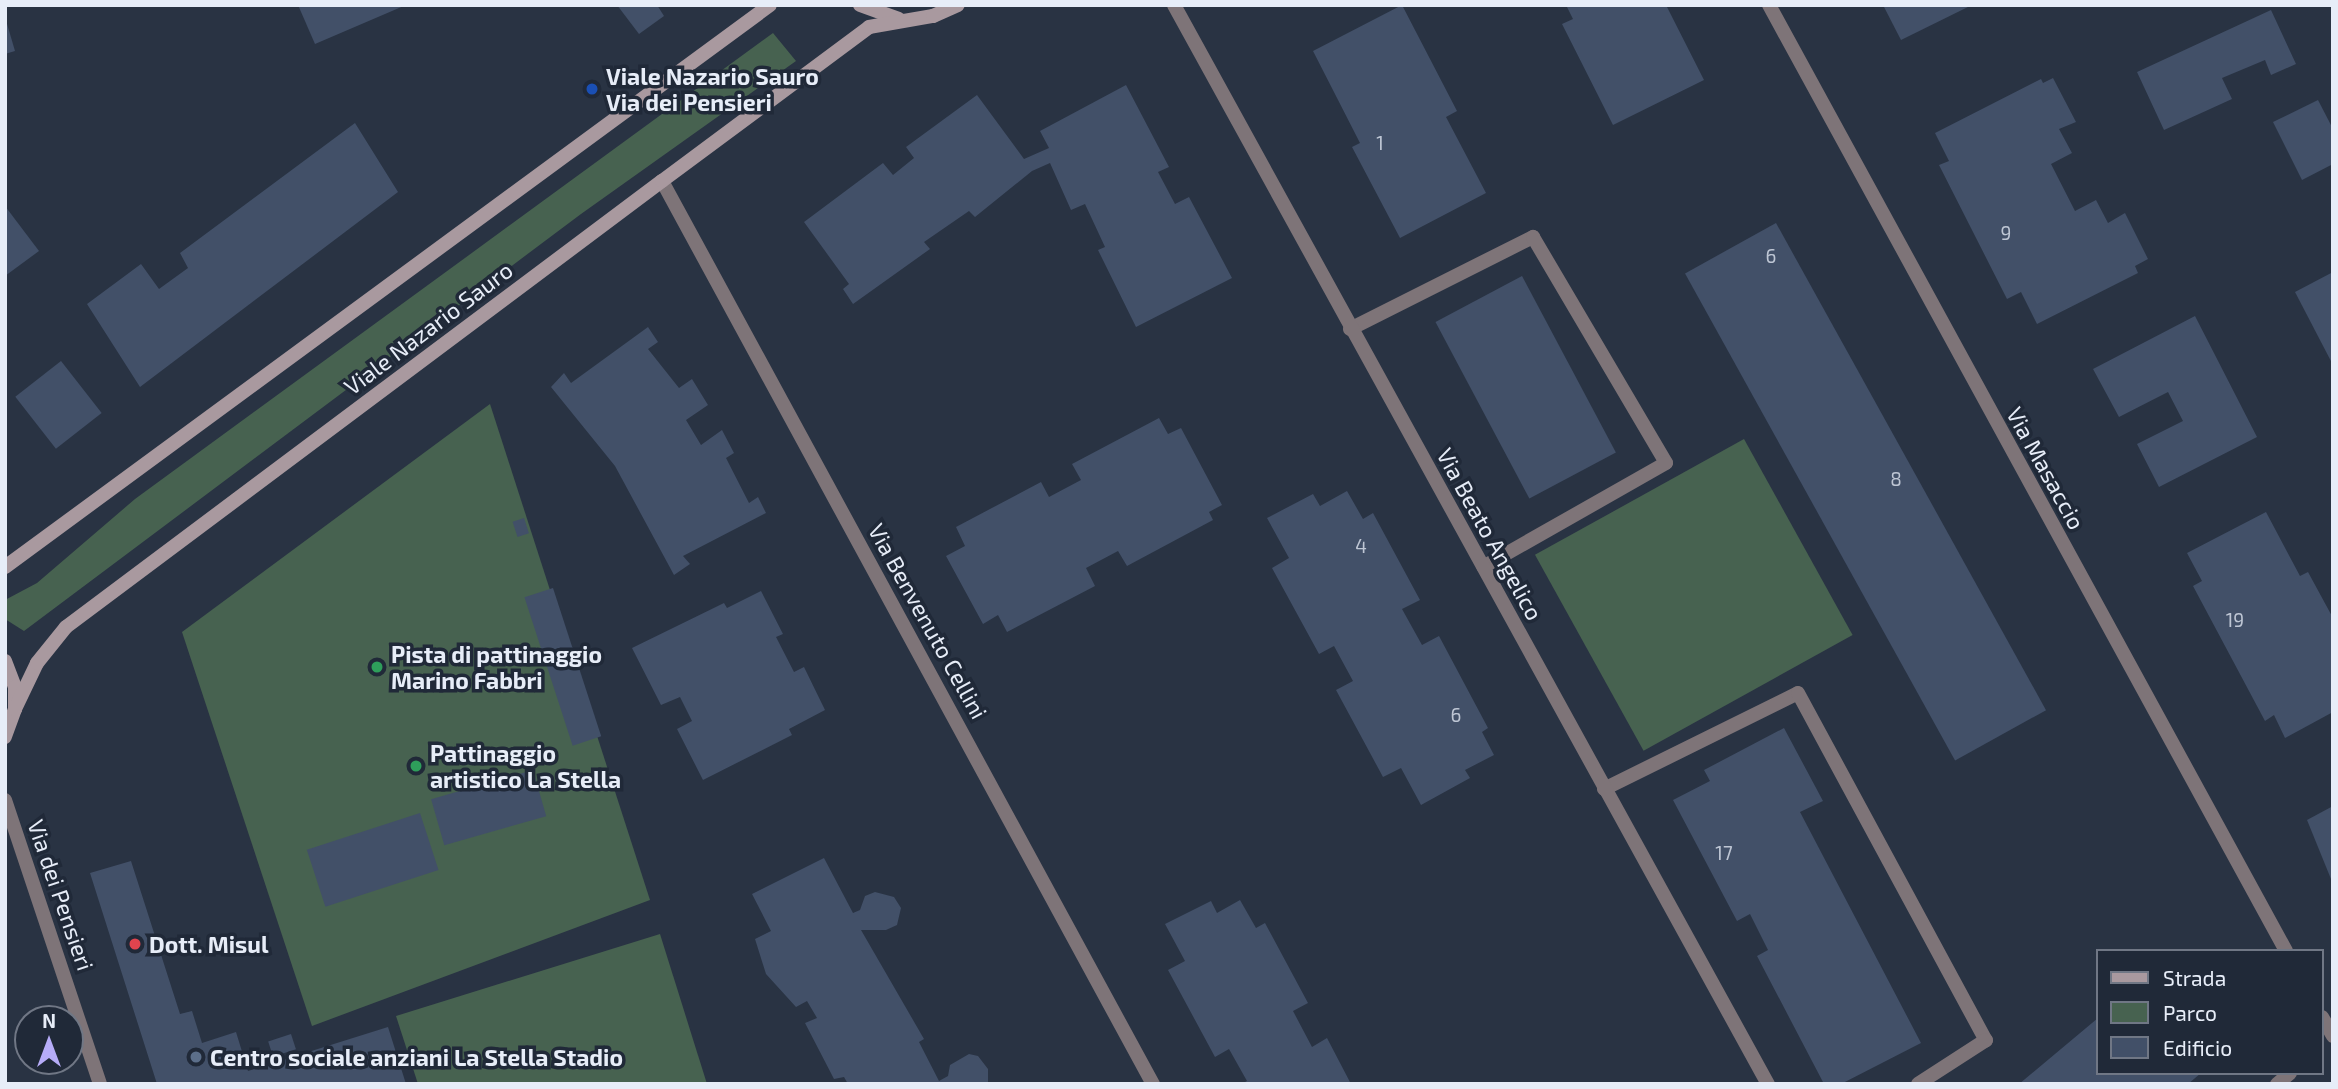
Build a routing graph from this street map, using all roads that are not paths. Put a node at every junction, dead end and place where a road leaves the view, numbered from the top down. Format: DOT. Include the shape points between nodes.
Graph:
graph roads {
  1 [pos="769,5"];
  2 [pos="860,5"];
  3 [pos="958,5"];
  4 [pos="1174,5"];
  5 [pos="1769,5"];
  6 [pos="901,20"];
  7 [pos="662,181"];
  8 [pos="1350,329"];
  9 [pos="5,567"];
  10 [pos="1483,567"];
  11 [pos="5,661"];
  12 [pos="15,709"];
  13 [pos="5,737"];
  14 [pos="1604,789"];
  15 [pos="5,800"];
  16 [pos="2285,949"];
  17 [pos="2324,1021"];
  18 [pos="2333,1037"];
  19 [pos="100,1084"];
  20 [pos="1153,1084"];
  21 [pos="1768,1084"];
  22 [pos="1918,1084"];
  1 -- 9 [label="main road"];
  2 -- 6 [label="main road, Viale Nazario Sauro"];
  3 -- 6 [label="main road, Viale Nazario Sauro" via="933,16"];
  4 -- 8 [label="street, Via Beato Angelico"];
  5 -- 16 [label="street, Via Masaccio"];
  6 -- 7 [label="main road, Viale Nazario Sauro" via="869,27"];
  7 -- 12 [label="main road, Viale Nazario Sauro" via="66,627 37,663"];
  7 -- 20 [label="street, Via Benvenuto Cellini"];
  8 -- 10 [label="street, Via Beato Angelico"];
  8 -- 10 [label="street" via="1533,237 1666,463"];
  10 -- 14 [label="street, Via Beato Angelico"];
  11 -- 12 [label="main road" via="15,687"];
  12 -- 13 [label="main road, Viale Nazario Sauro"];
  14 -- 21 [label="street, Via Beato Angelico"];
  14 -- 22 [label="street" via="1798,693 1986,1040"];
  15 -- 19 [label="street, Via dei Pensieri"];
  17 -- 18 [label="street"];
}
